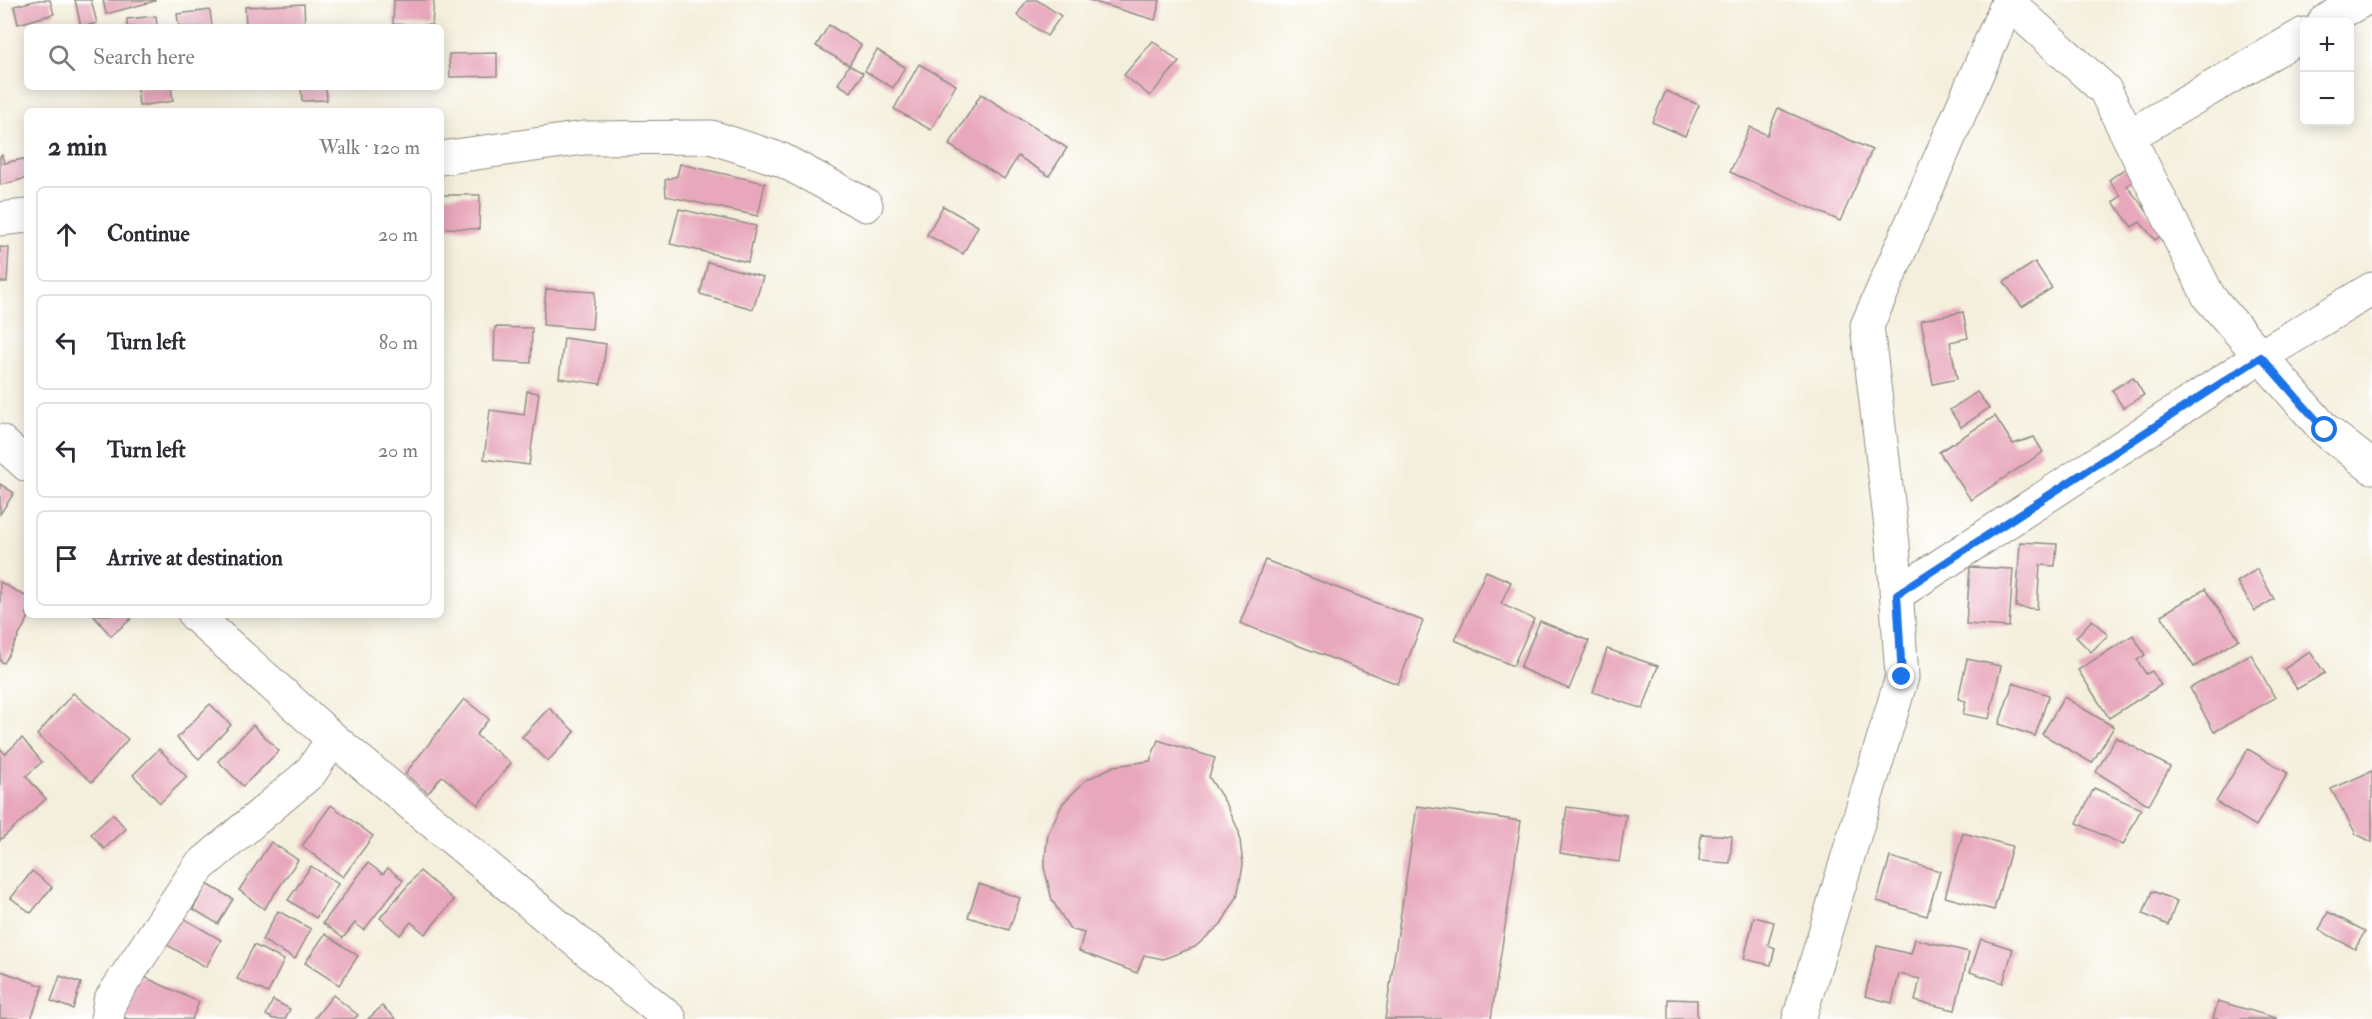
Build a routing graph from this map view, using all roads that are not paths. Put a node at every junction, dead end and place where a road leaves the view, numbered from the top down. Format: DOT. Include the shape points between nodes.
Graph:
graph roads {
  1 [pos="2362,0"];
  2 [pos="2009,1"];
  3 [pos="2331,18"];
  4 [pos="2300,36"];
  5 [pos="2129,136"];
  6 [pos="444,158"];
  7 [pos="866,205"];
  8 [pos="24,216"];
  9 [pos="0,219"];
  10 [pos="2372,289"];
  11 [pos="2261,357"];
  12 [pos="0,441"];
  13 [pos="24,462"];
  14 [pos="2372,467"];
  15 [pos="1897,594"];
  16 [pos="198,618"];
  17 [pos="333,739"];
  18 [pos="107,1019"];
  19 [pos="670,1019"];
  20 [pos="1799,1019"];
  1 -- 3 [label="street"];
  2 -- 5 [label="street" via="2105,90"];
  2 -- 15 [label="street" via="1867,326"];
  4 -- 5 [label="street"];
  5 -- 11 [label="street" via="2209,297"];
  6 -- 7 [label="street" via="584,138 711,137 782,160"];
  8 -- 9 [label="street"];
  10 -- 11 [label="street"];
  11 -- 14 [label="street" via="2325,430"];
  11 -- 15 [label="street"];
  12 -- 13 [label="street"];
  15 -- 20 [label="street" via="1902,677"];
  16 -- 17 [label="street"];
  17 -- 18 [label="street" via="310,773 199,867 110,1001"];
  17 -- 19 [label="street"];
}
